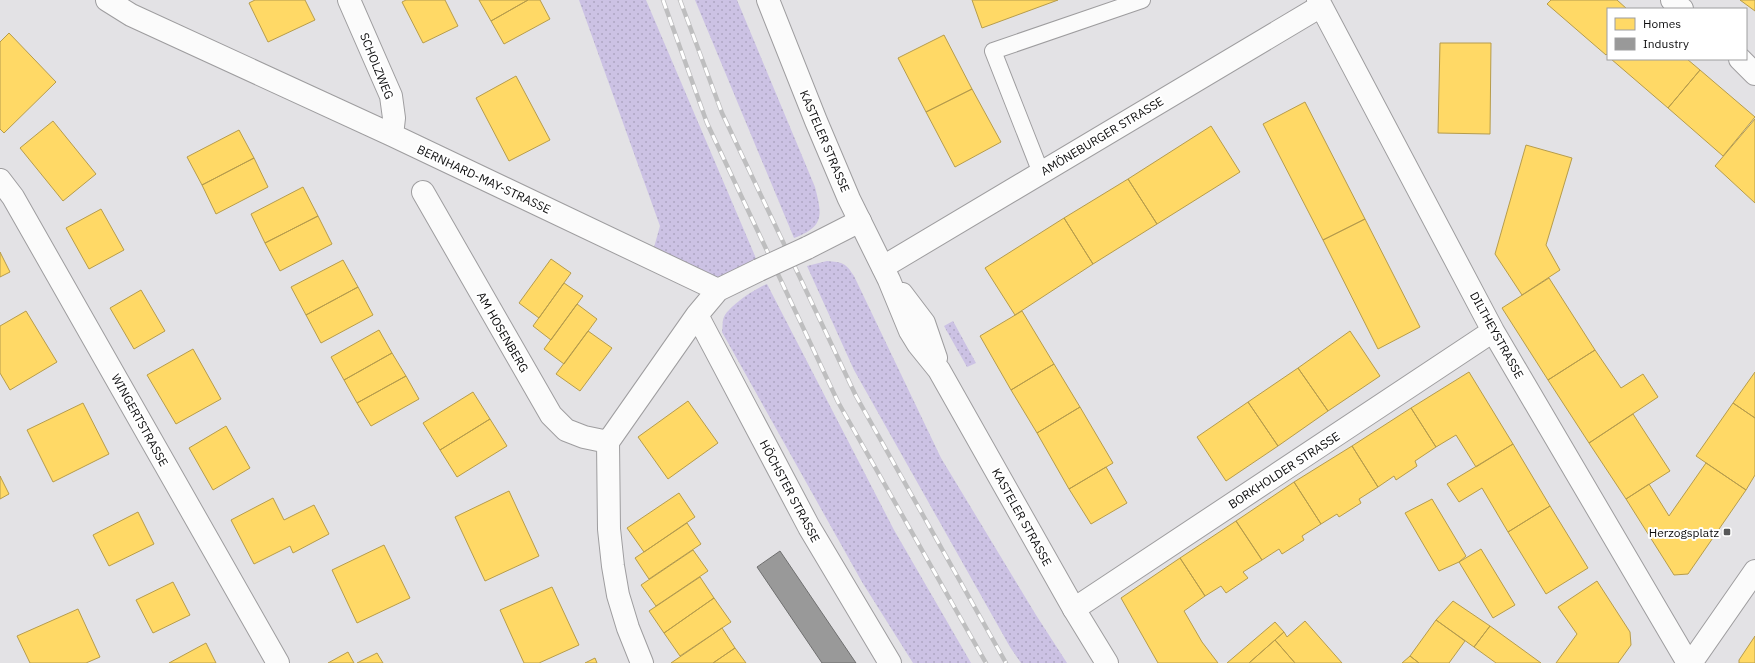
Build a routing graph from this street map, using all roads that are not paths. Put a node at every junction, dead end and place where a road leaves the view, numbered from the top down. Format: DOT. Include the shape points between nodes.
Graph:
graph roads {
  1 [pos="107,0"];
  2 [pos="349,0"];
  3 [pos="768,0"];
  4 [pos="1142,0"];
  5 [pos="1672,0"];
  6 [pos="1320,3"];
  7 [pos="1681,8"];
  8 [pos="1741,60"];
  9 [pos="1755,74"];
  10 [pos="392,135"];
  11 [pos="1041,173"];
  12 [pos="0,180"];
  13 [pos="423,192"];
  14 [pos="860,221"];
  15 [pos="886,273"];
  16 [pos="718,290"];
  17 [pos="697,315"];
  18 [pos="1493,331"];
  19 [pos="608,442"];
  20 [pos="1755,571"];
  21 [pos="1074,609"];
  22 [pos="278,663"];
  23 [pos="642,663"];
  24 [pos="890,663"];
  25 [pos="1107,663"];
  26 [pos="1688,663"];
  27 [pos="1691,663"];
  1 -- 10 [label="street, BERNHARD-MAY-STRASSE" via="131,15"];
  2 -- 10 [label="street, SCHOLZWEG" via="391,96 394,118"];
  3 -- 14 [label="street, KASTELER STRASSE" via="816,121"];
  4 -- 11 [label="lane" via="993,51"];
  5 -- 7 [label="street"];
  6 -- 11 [label="street, AMÖNEBURGER STRASSE"];
  6 -- 18 [label="street, DILTHEYSTRASSE"];
  8 -- 9 [label="street"];
  10 -- 16 [label="street, BERNHARD-MAY-STRASSE"];
  11 -- 15 [label="street, AMÖNEBURGER STRASSE"];
  12 -- 22 [label="street, WINGERTSTRASSE" via="14,197"];
  13 -- 19 [label="street, AM HOSENBERG" via="551,415 566,430"];
  14 -- 15 [label="street, KASTELER STRASSE"];
  14 -- 16 [label="street, bridge"];
  15 -- 21 [label="street, KASTELER STRASSE" via="910,331 939,370"];
  16 -- 17 [label="street"];
  17 -- 19 [label="street"];
  17 -- 24 [label="street, HÖCHSTER STRASSE" via="809,527"];
  18 -- 21 [label="street, BORKHOLDER STRASSE"];
  18 -- 26 [label="street, DILTHEYSTRASSE"];
  19 -- 23 [label="street" via="609,529 613,566 618,595"];
  20 -- 27 [label="street"];
  21 -- 25 [label="street, KASTELER STRASSE"];
}
